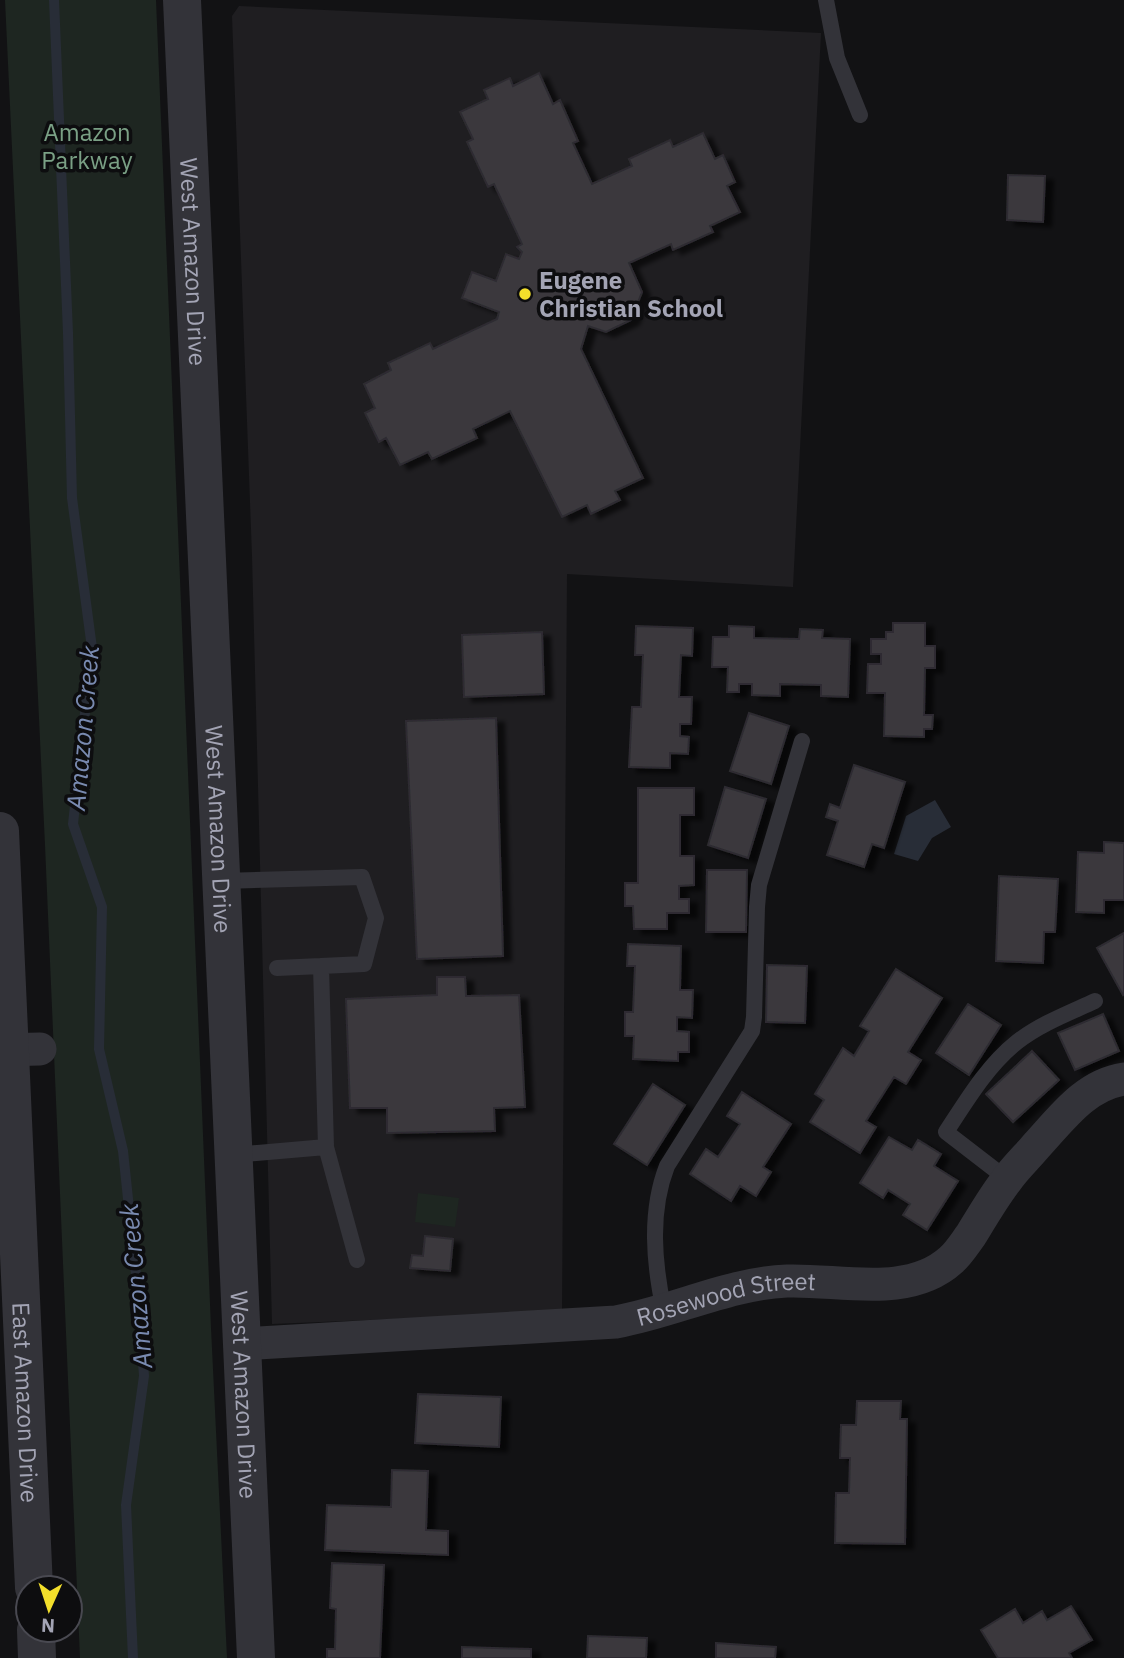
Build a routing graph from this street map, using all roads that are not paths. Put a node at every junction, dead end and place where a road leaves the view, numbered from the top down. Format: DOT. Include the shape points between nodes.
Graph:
graph roads {
  1 [pos="182,0"];
  2 [pos="826,0"];
  3 [pos="860,116"];
  4 [pos="802,741"];
  5 [pos="0,831"];
  6 [pos="222,881"];
  7 [pos="321,966"];
  8 [pos="277,968"];
  9 [pos="1095,1001"];
  10 [pos="16,1050"];
  11 [pos="1124,1079"];
  12 [pos="326,1146"];
  13 [pos="234,1155"];
  14 [pos="1007,1180"];
  15 [pos="357,1260"];
  16 [pos="664,1311"];
  17 [pos="242,1344"];
  18 [pos="34,1574"];
  19 [pos="256,1658"];
  1 -- 6 [label="street, West Amazon Drive"];
  2 -- 3 [label="lane" via="837,58"];
  4 -- 16 [label="lane" via="759,886 752,1031 667,1166 660,1185 656,1270"];
  5 -- 10 [label="street, East Amazon Drive"];
  6 -- 7 [label="lane" via="362,877 376,918 365,964"];
  6 -- 13 [label="street, West Amazon Drive"];
  7 -- 8 [label="lane"];
  7 -- 12 [label="lane"];
  9 -- 14 [label="lane" via="1018,1041 990,1069 946,1132"];
  10 -- 18 [label="street, East Amazon Drive"];
  11 -- 14 [label="street, Rosewood Street" via="1100,1086 1082,1098"];
  12 -- 13 [label="lane"];
  12 -- 15 [label="lane"];
  13 -- 17 [label="street, West Amazon Drive"];
  14 -- 16 [label="street, Rosewood Street" via="952,1260 919,1279 895,1284 759,1284"];
  16 -- 17 [label="street, Rosewood Street" via="616,1322"];
  17 -- 19 [label="street, West Amazon Drive"];
}
